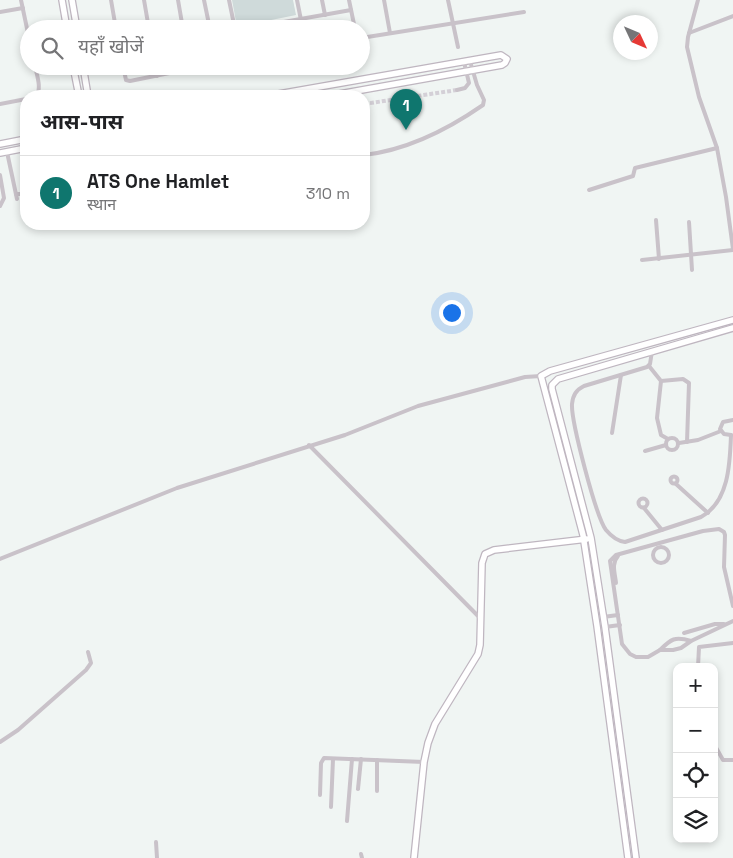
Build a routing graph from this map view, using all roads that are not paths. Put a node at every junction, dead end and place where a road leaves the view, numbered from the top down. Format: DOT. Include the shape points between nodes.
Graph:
graph roads {
  1 [pos="21,0"];
  2 [pos="62,0"];
  3 [pos="72,0"];
  4 [pos="111,0"];
  5 [pos="144,0"];
  6 [pos="178,0"];
  7 [pos="204,0"];
  8 [pos="229,0"];
  9 [pos="297,0"];
  10 [pos="322,0"];
  11 [pos="349,0"];
  12 [pos="384,0"];
  13 [pos="448,0"];
  14 [pos="698,0"];
  15 [pos="22,8"];
  16 [pos="351,10"];
  17 [pos="0,12"];
  18 [pos="524,12"];
  19 [pos="325,15"];
  20 [pos="733,16"];
  21 [pos="25,20"];
  22 [pos="65,20"];
  23 [pos="75,20"];
  24 [pos="114,20"];
  25 [pos="147,20"];
  26 [pos="181,20"];
  27 [pos="208,20"];
  28 [pos="233,20"];
  29 [pos="301,20"];
  30 [pos="353,20"];
  31 [pos="452,24"];
  32 [pos="390,33"];
  33 [pos="689,33"];
  34 [pos="370,36"];
  35 [pos="458,47"];
  36 [pos="467,61"];
  37 [pos="470,72"];
  38 [pos="37,75"];
  39 [pos="76,75"];
  40 [pos="84,75"];
  41 [pos="126,75"];
  42 [pos="161,75"];
  43 [pos="157,76"];
  44 [pos="39,90"];
  45 [pos="78,90"];
  46 [pos="87,90"];
  47 [pos="300,90"];
  48 [pos="364,90"];
  49 [pos="457,90"];
  50 [pos="20,100"];
  51 [pos="0,104"];
  52 [pos="20,140"];
  53 [pos="0,144"];
  54 [pos="717,148"];
  55 [pos="20,149"];
  56 [pos="7,152"];
  57 [pos="0,153"];
  58 [pos="370,154"];
  59 [pos="0,175"];
  60 [pos="589,190"];
  61 [pos="20,195"];
  62 [pos="733,203"];
  63 [pos="727,204"];
  64 [pos="0,206"];
  65 [pos="656,220"];
  66 [pos="689,222"];
  67 [pos="732,231"];
  68 [pos="733,250"];
  69 [pos="692,255"];
  70 [pos="659,258"];
  71 [pos="642,260"];
  72 [pos="692,270"];
  73 [pos="733,320"];
  74 [pos="733,328"];
  75 [pos="652,350"];
  76 [pos="649,366"];
  77 [pos="621,375"];
  78 [pos="541,376"];
  79 [pos="662,381"];
  80 [pos="733,420"];
  81 [pos="722,431"];
  82 [pos="612,433"];
  83 [pos="732,435"];
  84 [pos="668,439"];
  85 [pos="688,442"];
  86 [pos="679,443"];
  87 [pos="309,445"];
  88 [pos="666,446"];
  89 [pos="645,451"];
  90 [pos="586,468"];
  91 [pos="574,470"];
  92 [pos="676,484"];
  93 [pos="644,508"];
  94 [pos="708,513"];
  95 [pos="662,530"];
  96 [pos="591,538"];
  97 [pos="579,540"];
  98 [pos="664,544"];
  99 [pos="653,547"];
  100 [pos="620,554"];
  101 [pos="0,559"];
  102 [pos="727,582"];
  103 [pos="733,582"];
  104 [pos="616,583"];
  105 [pos="732,597"];
  106 [pos="733,606"];
  107 [pos="618,615"];
  108 [pos="604,617"];
  109 [pos="481,619"];
  110 [pos="733,621"];
  111 [pos="726,624"];
  112 [pos="620,626"];
  113 [pos="605,628"];
  114 [pos="684,633"];
  115 [pos="691,641"];
  116 [pos="733,643"];
  117 [pos="660,650"];
  118 [pos="88,652"];
  119 [pos="698,663"];
  120 [pos="0,742"];
  121 [pos="718,751"];
  122 [pos="334,758"];
  123 [pos="352,759"];
  124 [pos="361,759"];
  125 [pos="377,760"];
  126 [pos="733,760"];
  127 [pos="424,762"];
  128 [pos="358,789"];
  129 [pos="377,791"];
  130 [pos="320,795"];
  131 [pos="331,807"];
  132 [pos="347,821"];
  133 [pos="156,842"];
  134 [pos="157,858"];
  135 [pos="414,858"];
  136 [pos="628,858"];
  137 [pos="636,858"];
  1 -- 15 [label="street"];
  2 -- 22 [label="street"];
  3 -- 23 [label="street"];
  4 -- 24 [label="street"];
  5 -- 25 [label="street"];
  6 -- 26 [label="street"];
  7 -- 27 [label="street"];
  8 -- 28 [label="street"];
  9 -- 29 [label="street"];
  10 -- 19 [label="street"];
  11 -- 16 [label="street"];
  12 -- 32 [label="street"];
  13 -- 31 [label="street"];
  14 -- 33 [label="street"];
  15 -- 17 [label="street"];
  15 -- 21 [label="street"];
  16 -- 19 [label="street"];
  16 -- 30 [label="street"];
  18 -- 31 [label="street"];
  19 -- 29 [label="street"];
  20 -- 33 [label="street"];
  31 -- 32 [label="street"];
  31 -- 35 [label="street"];
  32 -- 34 [label="street"];
  33 -- 54 [label="street" via="689,59"];
  36 -- 37 [label="street"];
  36 -- 37 [label="street" via="502,55 507,59 502,65"];
  36 -- 47 [label="street"];
  37 -- 48 [label="street"];
  37 -- 49 [label="street" via="468,85"];
  37 -- 58 [label="street" via="484,100 483,105 417,143"];
  38 -- 44 [label="street"];
  39 -- 45 [label="street"];
  40 -- 46 [label="street"];
  41 -- 43 [label="street" via="128,81"];
  42 -- 43 [label="street"];
  50 -- 51 [label="street"];
  52 -- 53 [label="street"];
  54 -- 60 [label="street" via="635,168 633,176"];
  54 -- 63 [label="street"];
  55 -- 56 [label="street"];
  56 -- 57 [label="street"];
  56 -- 61 [label="street" via="16,196"];
  59 -- 64 [label="street" via="4,198"];
  62 -- 63 [label="street"];
  63 -- 67 [label="street"];
  65 -- 70 [label="street"];
  66 -- 69 [label="street"];
  67 -- 68 [label="street"];
  68 -- 69 [label="street"];
  69 -- 70 [label="street"];
  69 -- 72 [label="street"];
  70 -- 71 [label="street"];
  73 -- 78 [label="street"];
  74 -- 75 [label="street"];
  75 -- 76 [label="street"];
  75 -- 91 [label="street" via="554,382 552,389"];
  76 -- 77 [label="street"];
  76 -- 79 [label="street"];
  77 -- 82 [label="street"];
  77 -- 90 [label="street" via="584,386 575,393 573,412"];
  78 -- 87 [label="street" via="525,376 418,406 362,429"];
  78 -- 97 [label="street"];
  79 -- 84 [label="street" via="657,418 661,434"];
  79 -- 85 [label="street" via="683,379 689,383"];
  80 -- 81 [label="street" via="723,422"];
  81 -- 83 [label="street"];
  81 -- 85 [label="street"];
  83 -- 94 [label="street" via="726,481"];
  84 -- 86 [label="street" via="674,438"];
  84 -- 88 [label="street"];
  85 -- 86 [label="street"];
  86 -- 88 [label="street" via="674,450"];
  87 -- 101 [label="street" via="177,488"];
  87 -- 109 [label="street"];
  88 -- 89 [label="street"];
  90 -- 91 [label="street"];
  90 -- 95 [label="street" via="598,513 614,538 625,542"];
  91 -- 96 [label="street"];
  92 -- 94 [label="street"];
  93 -- 95 [label="street"];
  94 -- 95 [label="street"];
  96 -- 97 [label="street"];
  96 -- 108 [label="street"];
  97 -- 109 [label="street" via="494,550 485,554"];
  97 -- 136 [label="street" via="597,626"];
  98 -- 99 [label="street"];
  98 -- 99 [label="street" via="669,556 663,563 654,560"];
  98 -- 102 [label="street" via="703,531 722,530 725,535"];
  99 -- 100 [label="street"];
  100 -- 104 [label="street" via="614,562"];
  100 -- 107 [label="street" via="612,558 610,564"];
  102 -- 103 [label="street"];
  102 -- 105 [label="street"];
  105 -- 106 [label="street"];
  107 -- 108 [label="street"];
  107 -- 112 [label="street"];
  108 -- 113 [label="street"];
  109 -- 127 [label="street" via="478,654 435,724"];
  110 -- 111 [label="street"];
  111 -- 114 [label="street"];
  111 -- 115 [label="street"];
  112 -- 113 [label="street"];
  112 -- 117 [label="street" via="622,644 630,654 648,657"];
  113 -- 137 [label="street"];
  115 -- 117 [label="street" via="677,650"];
  115 -- 117 [label="street" via="677,638"];
  116 -- 119 [label="street" via="699,647"];
  118 -- 120 [label="street" via="91,663 86,670"];
  121 -- 126 [label="street" via="723,760"];
  122 -- 123 [label="street"];
  122 -- 130 [label="street" via="321,760"];
  122 -- 131 [label="street"];
  123 -- 124 [label="street"];
  123 -- 132 [label="street"];
  124 -- 125 [label="street"];
  124 -- 128 [label="street"];
  125 -- 127 [label="street"];
  125 -- 129 [label="street"];
  127 -- 135 [label="street"];
  133 -- 134 [label="street"];
}
